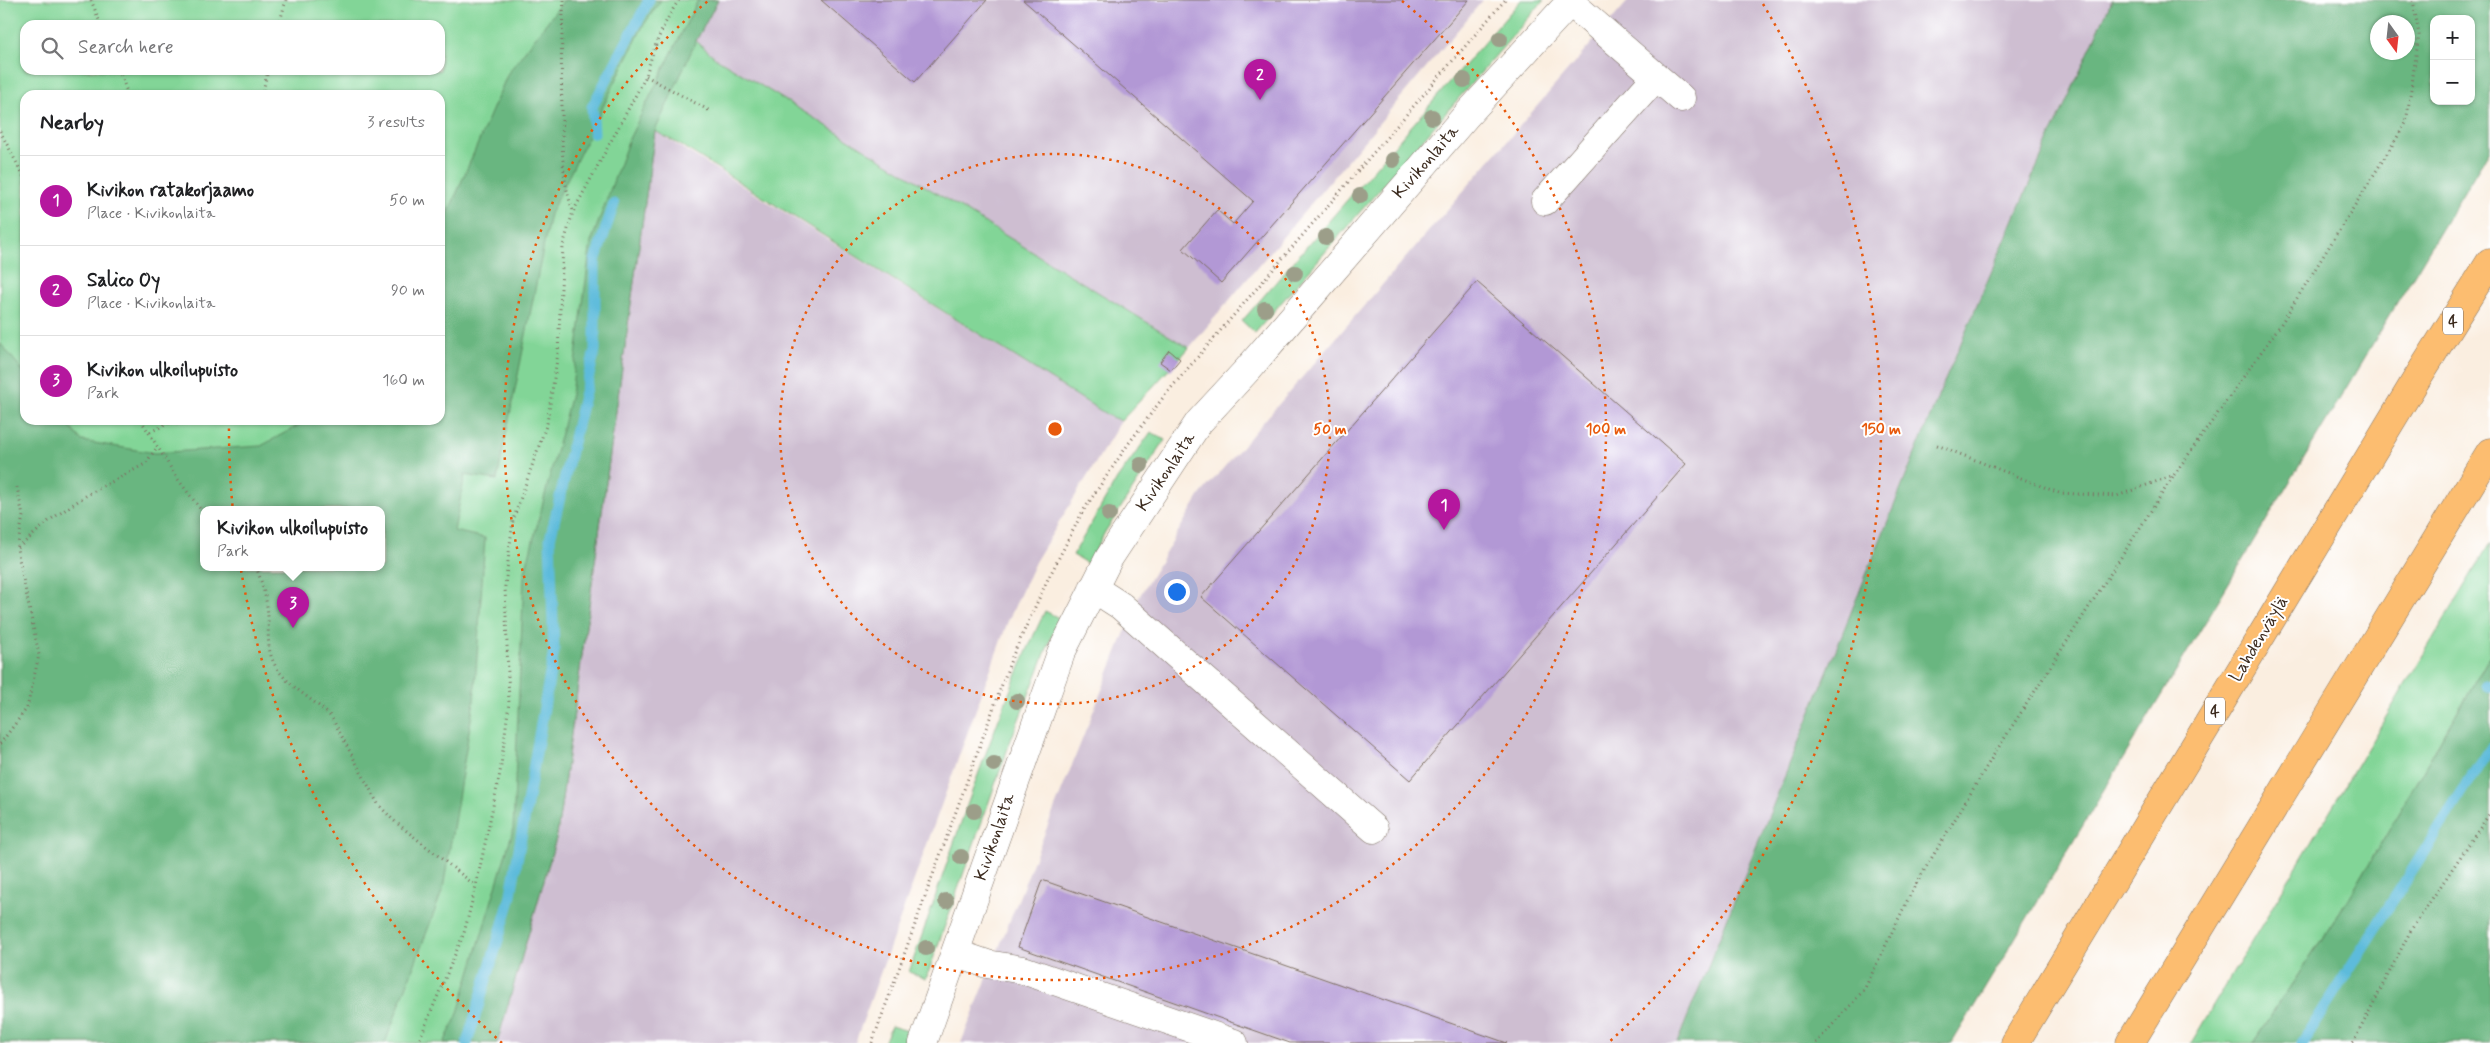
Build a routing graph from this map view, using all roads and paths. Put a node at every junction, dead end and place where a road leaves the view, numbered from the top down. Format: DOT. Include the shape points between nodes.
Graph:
graph roads {
  1 [pos="91,0"];
  2 [pos="286,0"];
  3 [pos="564,0"];
  4 [pos="679,0"];
  5 [pos="2413,0"];
  6 [pos="1571,1"];
  7 [pos="99,20"];
  8 [pos="280,20"];
  9 [pos="120,75"];
  10 [pos="267,75"];
  11 [pos="646,76"];
  12 [pos="1656,77"];
  13 [pos="126,90"];
  14 [pos="263,90"];
  15 [pos="1681,98"];
  16 [pos="710,111"];
  17 [pos="0,131"];
  18 [pos="20,169"];
  19 [pos="1545,201"];
  20 [pos="573,212"];
  21 [pos="2490,262"];
  22 [pos="145,425"];
  23 [pos="165,425"];
  24 [pos="150,432"];
  25 [pos="1937,445"];
  26 [pos="158,446"];
  27 [pos="2490,452"];
  28 [pos="2174,474"];
  29 [pos="17,487"];
  30 [pos="200,509"];
  31 [pos="17,548"];
  32 [pos="257,571"];
  33 [pos="1093,588"];
  34 [pos="0,744"];
  35 [pos="2490,813"];
  36 [pos="1374,829"];
  37 [pos="476,886"];
  38 [pos="955,953"];
  39 [pos="418,1043"];
  40 [pos="924,1043"];
  41 [pos="1234,1043"];
  42 [pos="1816,1043"];
  43 [pos="2015,1043"];
  44 [pos="2130,1043"];
  45 [pos="2353,1043"];
  1 -- 7 [label="path"];
  2 -- 8 [label="path"];
  3 -- 20 [label="path" via="562,131 565,190"];
  4 -- 11 [label="path" via="668,16"];
  5 -- 28 [label="path" via="2419,35 2406,123 2281,324"];
  6 -- 12 [label="street"];
  6 -- 33 [label="street, Kivikonlaita" via="1465,117 1199,422 1109,558"];
  9 -- 13 [label="path"];
  10 -- 14 [label="path"];
  11 -- 16 [label="path"];
  11 -- 20 [label="path"];
  12 -- 15 [label="street"];
  12 -- 19 [label="street"];
  17 -- 18 [label="path"];
  20 -- 37 [label="path" via="563,246 558,353 547,423 513,520 505,586 509,703 500,773"];
  21 -- 43 [label="highway, Lahdenväylä / 4"];
  22 -- 24 [label="path"];
  23 -- 24 [label="path"];
  24 -- 26 [label="path"];
  25 -- 28 [label="path" via="2059,493 2117,496"];
  26 -- 30 [label="path"];
  26 -- 31 [label="path" via="144,464 50,520"];
  27 -- 44 [label="highway"];
  28 -- 42 [label="path" via="1992,756 1913,889 1864,990"];
  29 -- 31 [label="path" via="23,516"];
  31 -- 34 [label="path" via="39,655 26,708"];
  32 -- 37 [label="path" via="265,596 268,645 274,664 283,676 322,706 332,718 378,804 393,820"];
  33 -- 36 [label="street" via="1121,606"];
  33 -- 38 [label="street, Kivikonlaita" via="1062,652"];
  35 -- 45 [label="path" via="2411,930"];
  37 -- 39 [label="path" via="464,933"];
  38 -- 40 [label="street, Kivikonlaita"];
  38 -- 41 [label="street" via="986,964 1023,970"];
}
